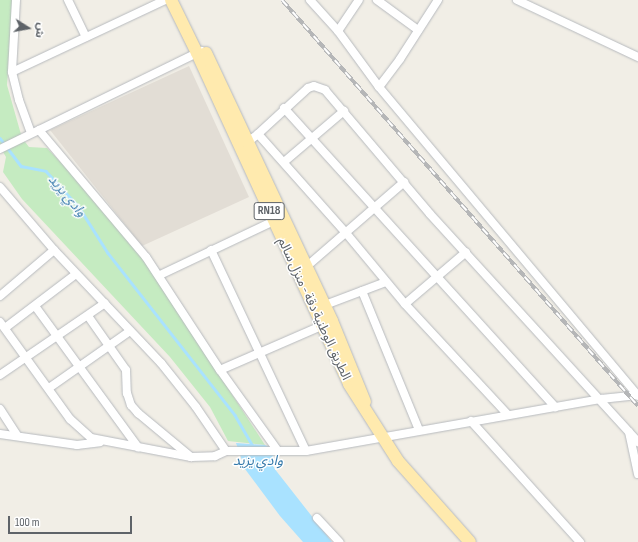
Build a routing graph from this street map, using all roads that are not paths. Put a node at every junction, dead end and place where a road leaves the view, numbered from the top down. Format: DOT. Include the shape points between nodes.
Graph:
graph roads {
  1 [pos="16,0"];
  2 [pos="68,0"];
  3 [pos="165,0"];
  4 [pos="171,0"];
  5 [pos="180,0"];
  6 [pos="359,0"];
  7 [pos="377,0"];
  8 [pos="438,0"];
  9 [pos="517,0"];
  10 [pos="312,1"];
  11 [pos="418,30"];
  12 [pos="338,31"];
  13 [pos="86,37"];
  14 [pos="201,52"];
  15 [pos="638,56"];
  16 [pos="12,72"];
  17 [pos="379,87"];
  18 [pos="284,108"];
  19 [pos="344,111"];
  20 [pos="39,130"];
  21 [pos="258,134"];
  22 [pos="29,135"];
  23 [pos="313,139"];
  24 [pos="243,145"];
  25 [pos="0,149"];
  26 [pos="284,162"];
  27 [pos="404,182"];
  28 [pos="0,187"];
  29 [pos="374,207"];
  30 [pos="278,219"];
  31 [pos="346,233"];
  32 [pos="54,250"];
  33 [pos="211,250"];
  34 [pos="466,252"];
  35 [pos="306,267"];
  36 [pos="76,274"];
  37 [pos="160,275"];
  38 [pos="437,277"];
  39 [pos="386,282"];
  40 [pos="362,291"];
  41 [pos="0,296"];
  42 [pos="105,303"];
  43 [pos="405,304"];
  44 [pos="35,306"];
  45 [pos="324,306"];
  46 [pos="88,316"];
  47 [pos="327,323"];
  48 [pos="2,325"];
  49 [pos="130,331"];
  50 [pos="58,336"];
  51 [pos="110,345"];
  52 [pos="260,353"];
  53 [pos="26,357"];
  54 [pos="79,366"];
  55 [pos="220,370"];
  56 [pos="0,375"];
  57 [pos="49,388"];
  58 [pos="638,395"];
  59 [pos="601,399"];
  60 [pos="555,407"];
  61 [pos="0,409"];
  62 [pos="508,415"];
  63 [pos="472,421"];
  64 [pos="419,430"];
  65 [pos="629,432"];
  66 [pos="0,434"];
  67 [pos="17,436"];
  68 [pos="381,437"];
  69 [pos="102,442"];
  70 [pos="638,442"];
  71 [pos="138,447"];
  72 [pos="226,451"];
  73 [pos="276,451"];
  74 [pos="306,451"];
  75 [pos="191,458"];
  76 [pos="638,474"];
  77 [pos="317,518"];
  78 [pos="339,542"];
  79 [pos="470,542"];
  80 [pos="580,542"];
  1 -- 16 [label="street"];
  2 -- 13 [label="street"];
  3 -- 13 [label="street"];
  4 -- 14 [label="main road, الطريق الوطنية دقة - منزل سالم / RN18"];
  5 -- 14 [label="main road, الطريق الوطنية دقة - منزل سالم / RN18"];
  6 -- 12 [label="street"];
  7 -- 11 [label="street"];
  8 -- 11 [label="street"];
  9 -- 15 [label="street"];
  10 -- 12 [label="street"];
  11 -- 17 [label="street"];
  12 -- 17 [label="street"];
  13 -- 16 [label="street"];
  14 -- 20 [label="street"];
  14 -- 24 [label="main road, الطريق الوطنية دقة - منزل سالم / RN18"];
  16 -- 22 [label="street"];
  17 -- 58 [label="street"];
  18 -- 19 [label="street" via="314,86 325,90"];
  18 -- 21 [label="street"];
  18 -- 23 [label="street"];
  19 -- 23 [label="street"];
  19 -- 27 [label="street"];
  20 -- 22 [label="street"];
  20 -- 37 [label="street"];
  21 -- 24 [label="street"];
  21 -- 26 [label="street"];
  22 -- 25 [label="street"];
  23 -- 26 [label="street"];
  23 -- 29 [label="street"];
  24 -- 30 [label="main road, الطريق الوطنية دقة - منزل سالم / RN18"];
  26 -- 31 [label="street"];
  27 -- 29 [label="street"];
  27 -- 34 [label="street"];
  28 -- 32 [label="street"];
  29 -- 31 [label="street"];
  29 -- 38 [label="street"];
  30 -- 33 [label="street"];
  30 -- 35 [label="main road, الطريق الوطنية دقة - منزل سالم / RN18"];
  30 -- 47 [label="main road, الطريق الوطنية دقة - منزل سالم / RN18"];
  31 -- 35 [label="street"];
  31 -- 39 [label="street"];
  32 -- 36 [label="street"];
  32 -- 41 [label="street"];
  33 -- 37 [label="street"];
  33 -- 52 [label="street"];
  34 -- 38 [label="street"];
  34 -- 59 [label="street"];
  35 -- 45 [label="main road, الطريق الوطنية دقة - منزل سالم / RN18"];
  36 -- 42 [label="street"];
  36 -- 44 [label="street"];
  37 -- 55 [label="street"];
  38 -- 43 [label="street"];
  38 -- 60 [label="street"];
  39 -- 40 [label="street"];
  39 -- 43 [label="street"];
  40 -- 45 [label="street"];
  40 -- 64 [label="street"];
  42 -- 46 [label="street"];
  42 -- 49 [label="street"];
  43 -- 62 [label="street"];
  44 -- 48 [label="street"];
  44 -- 50 [label="street"];
  45 -- 47 [label="main road, الطريق الوطنية دقة - منزل سالم / RN18"];
  46 -- 50 [label="street"];
  46 -- 51 [label="street"];
  47 -- 52 [label="street"];
  47 -- 68 [label="main road, الطريق الوطنية دقة - منزل سالم / RN18" via="349,384"];
  48 -- 53 [label="street"];
  49 -- 51 [label="street"];
  49 -- 72 [label="street" via="161,363 196,407"];
  50 -- 53 [label="street"];
  50 -- 54 [label="street"];
  51 -- 54 [label="street"];
  51 -- 75 [label="street" via="126,370 127,393 131,405"];
  52 -- 55 [label="street"];
  52 -- 74 [label="street"];
  53 -- 56 [label="street"];
  53 -- 57 [label="street"];
  54 -- 57 [label="street"];
  54 -- 71 [label="street"];
  55 -- 73 [label="street"];
  57 -- 69 [label="street" via="70,419 90,438"];
  58 -- 59 [label="street"];
  59 -- 60 [label="street"];
  59 -- 65 [label="street"];
  60 -- 62 [label="street"];
  61 -- 67 [label="street"];
  62 -- 63 [label="street"];
  63 -- 64 [label="street"];
  63 -- 80 [label="street"];
  64 -- 68 [label="street"];
  65 -- 70 [label="street"];
  65 -- 76 [label="street"];
  66 -- 67 [label="street"];
  67 -- 69 [label="street" via="77,445"];
  68 -- 74 [label="street"];
  68 -- 79 [label="main road, الطريق الوطنية دقة - منزل سالم / RN18" via="413,480"];
  69 -- 71 [label="street"];
  71 -- 75 [label="street"];
  72 -- 73 [label="street"];
  72 -- 75 [label="street" via="215,456"];
  73 -- 74 [label="street"];
  77 -- 78 [label="street"];
}
